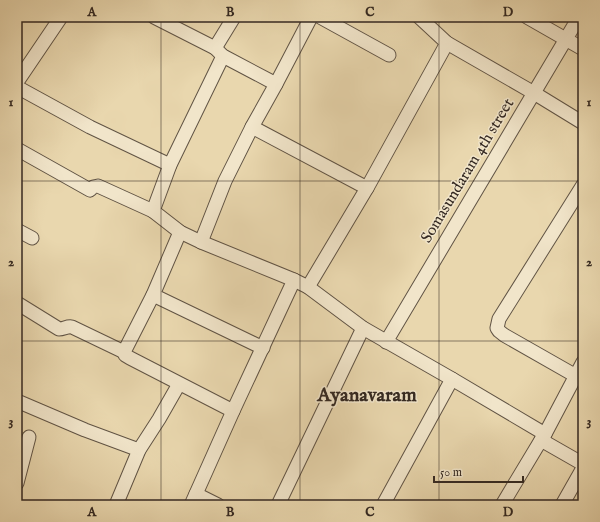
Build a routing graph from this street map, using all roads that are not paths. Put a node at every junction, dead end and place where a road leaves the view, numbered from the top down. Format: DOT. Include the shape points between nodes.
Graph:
graph roads {
  1 [pos="61,17"];
  2 [pos="154,17"];
  3 [pos="234,17"];
  4 [pos="311,17"];
  5 [pos="320,17"];
  6 [pos="419,17"];
  7 [pos="527,17"];
  8 [pos="579,17"];
  9 [pos="566,40"];
  10 [pos="447,43"];
  11 [pos="583,49"];
  12 [pos="219,52"];
  13 [pos="389,55"];
  14 [pos="17,82"];
  15 [pos="276,84"];
  16 [pos="17,87"];
  17 [pos="534,93"];
  18 [pos="583,123"];
  19 [pos="252,127"];
  20 [pos="17,149"];
  21 [pos="170,165"];
  22 [pos="583,185"];
  23 [pos="366,188"];
  24 [pos="153,211"];
  25 [pos="17,230"];
  26 [pos="180,232"];
  27 [pos="32,238"];
  28 [pos="201,242"];
  29 [pos="294,280"];
  30 [pos="308,287"];
  31 [pos="153,295"];
  32 [pos="17,303"];
  33 [pos="363,328"];
  34 [pos="386,342"];
  35 [pos="263,348"];
  36 [pos="124,351"];
  37 [pos="583,362"];
  38 [pos="576,376"];
  39 [pos="452,379"];
  40 [pos="179,384"];
  41 [pos="17,401"];
  42 [pos="233,412"];
  43 [pos="29,437"];
  44 [pos="543,437"];
  45 [pos="139,450"];
  46 [pos="583,464"];
  47 [pos="583,468"];
  48 [pos="17,483"];
  49 [pos="194,499"];
  50 [pos="116,505"];
  51 [pos="218,505"];
  52 [pos="278,505"];
  53 [pos="383,505"];
  54 [pos="502,505"];
  55 [pos="562,505"];
  1 -- 14 [label="street"];
  2 -- 12 [label="street"];
  3 -- 12 [label="street"];
  4 -- 15 [label="street"];
  5 -- 13 [label="street"];
  6 -- 10 [label="street"];
  7 -- 9 [label="street"];
  8 -- 9 [label="street, Somasundaram 4th street"];
  9 -- 11 [label="street"];
  9 -- 17 [label="street, Somasundaram 4th street"];
  10 -- 17 [label="street"];
  10 -- 23 [label="street"];
  12 -- 15 [label="street"];
  12 -- 21 [label="street"];
  15 -- 19 [label="street"];
  16 -- 21 [label="street" via="90,127"];
  17 -- 18 [label="street"];
  17 -- 34 [label="street, Somasundaram 4th street"];
  19 -- 23 [label="street"];
  19 -- 28 [label="street" via="225,181"];
  20 -- 24 [label="street" via="90,190 98,186"];
  21 -- 24 [label="street"];
  22 -- 38 [label="street" via="499,319 497,328 504,335"];
  23 -- 30 [label="street"];
  24 -- 26 [label="street"];
  25 -- 27 [label="street"];
  26 -- 28 [label="street"];
  26 -- 31 [label="street"];
  28 -- 29 [label="street"];
  29 -- 30 [label="street"];
  29 -- 35 [label="street"];
  30 -- 33 [label="street"];
  31 -- 35 [label="street"];
  31 -- 36 [label="street"];
  32 -- 36 [label="street" via="59,329 70,326"];
  33 -- 34 [label="street"];
  33 -- 52 [label="street"];
  34 -- 39 [label="street"];
  35 -- 42 [label="street"];
  36 -- 40 [label="street" via="130,358"];
  37 -- 38 [label="street"];
  38 -- 44 [label="street"];
  39 -- 44 [label="street"];
  39 -- 53 [label="street"];
  40 -- 42 [label="street"];
  40 -- 45 [label="street"];
  41 -- 45 [label="street"];
  42 -- 49 [label="street"];
  43 -- 48 [label="street"];
  44 -- 46 [label="street"];
  44 -- 54 [label="street"];
  45 -- 50 [label="street"];
  47 -- 55 [label="street"];
  49 -- 51 [label="street"];
}
